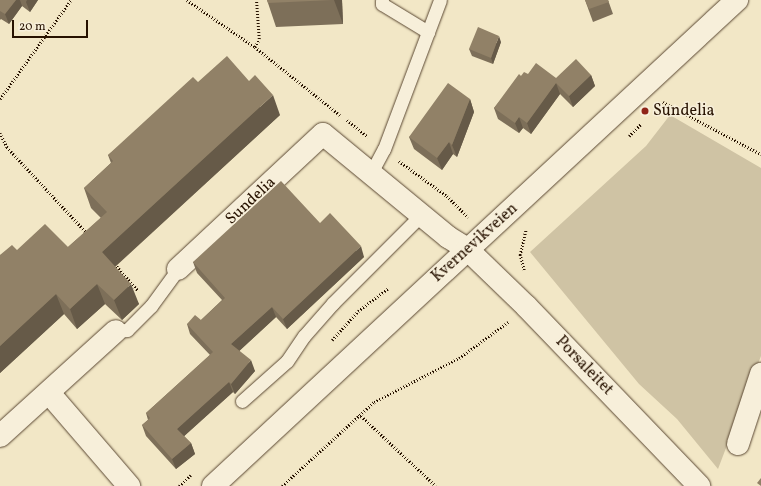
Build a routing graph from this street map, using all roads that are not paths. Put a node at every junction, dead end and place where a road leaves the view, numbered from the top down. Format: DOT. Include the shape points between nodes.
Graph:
graph roads {
  1 [pos="382,0"];
  2 [pos="440,0"];
  3 [pos="737,0"];
  4 [pos="428,32"];
  5 [pos="370,173"];
  6 [pos="422,214"];
  7 [pos="467,249"];
  8 [pos="178,269"];
  9 [pos="116,331"];
  10 [pos="761,374"];
  11 [pos="49,393"];
  12 [pos="242,401"];
  13 [pos="0,436"];
  14 [pos="738,444"];
  15 [pos="129,486"];
  16 [pos="212,486"];
  17 [pos="698,486"];
  1 -- 4 [label="lane" via="382,4"];
  2 -- 4 [label="lane"];
  3 -- 7 [label="street, Kvernevikveien"];
  4 -- 5 [label="lane" via="384,150"];
  5 -- 6 [label="street, Sundelia"];
  5 -- 8 [label="street, Sundelia" via="323,134"];
  6 -- 7 [label="street, Sundelia"];
  6 -- 12 [label="lane" via="333,303 287,360"];
  7 -- 16 [label="street, Kvernevikveien"];
  7 -- 17 [label="street, Porsaleitet" via="531,311"];
  8 -- 9 [label="lane, Sundelia" via="151,306 126,330"];
  9 -- 11 [label="street, Sundelia"];
  10 -- 14 [label="street"];
  11 -- 13 [label="street, Sundelia"];
  11 -- 15 [label="street"];
}
